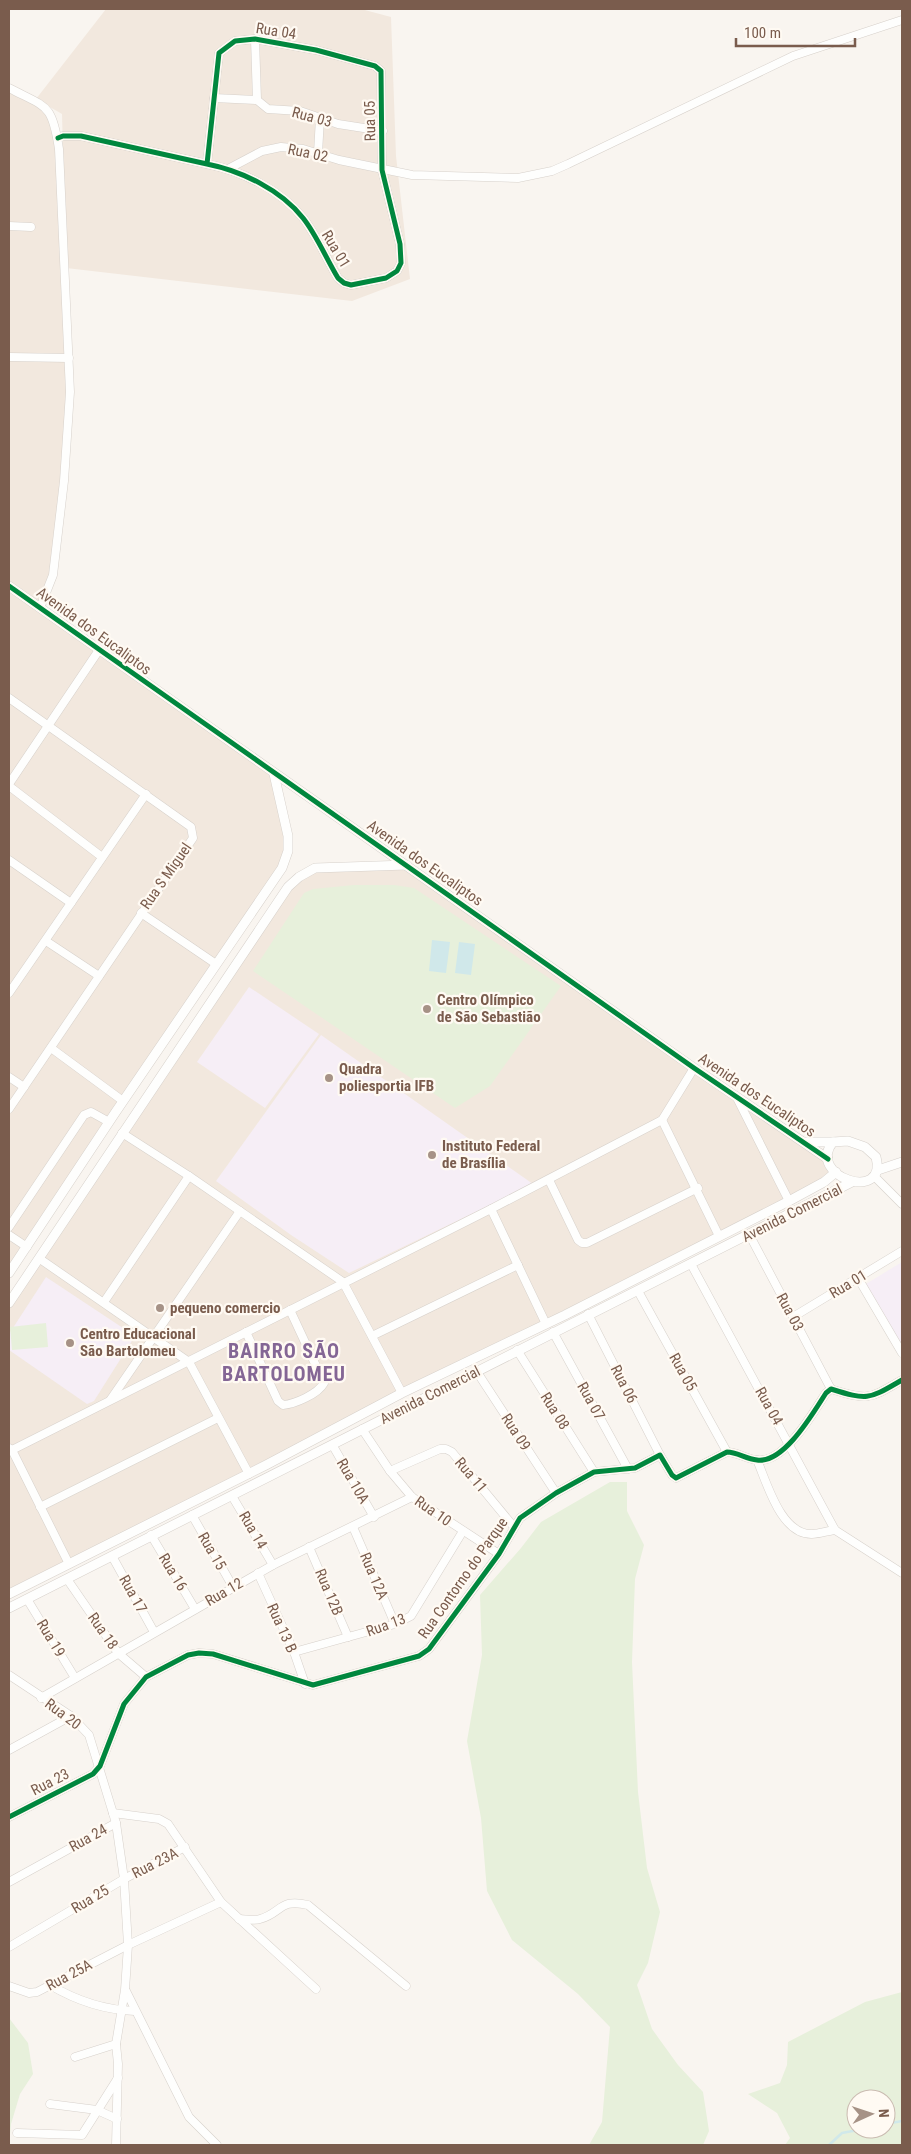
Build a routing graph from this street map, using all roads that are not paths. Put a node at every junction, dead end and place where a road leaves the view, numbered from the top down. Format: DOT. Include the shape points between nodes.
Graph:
graph roads {
  1 [pos="902,20"];
  2 [pos="255,39"];
  3 [pos="381,72"];
  4 [pos="9,88"];
  5 [pos="214,98"];
  6 [pos="257,100"];
  7 [pos="320,118"];
  8 [pos="383,130"];
  9 [pos="58,138"];
  10 [pos="318,153"];
  11 [pos="207,164"];
  12 [pos="228,168"];
  13 [pos="382,170"];
  14 [pos="9,226"];
  15 [pos="31,227"];
  16 [pos="9,357"];
  17 [pos="69,358"];
  18 [pos="9,586"];
  19 [pos="40,608"];
  20 [pos="99,650"];
  21 [pos="9,698"];
  22 [pos="48,725"];
  23 [pos="274,774"];
  24 [pos="9,785"];
  25 [pos="146,794"];
  26 [pos="102,857"];
  27 [pos="9,861"];
  28 [pos="407,865"];
  29 [pos="71,903"];
  30 [pos="257,904"];
  31 [pos="270,912"];
  32 [pos="141,913"];
  33 [pos="46,941"];
  34 [pos="216,964"];
  35 [pos="99,976"];
  36 [pos="9,993"];
  37 [pos="51,1048"];
  38 [pos="694,1068"];
  39 [pos="9,1077"];
  40 [pos="24,1087"];
  41 [pos="735,1095"];
  42 [pos="123,1100"];
  43 [pos="9,1109"];
  44 [pos="114,1113"];
  45 [pos="662,1120"];
  46 [pos="108,1122"];
  47 [pos="130,1123"];
  48 [pos="122,1133"];
  49 [pos="804,1142"];
  50 [pos="833,1142"];
  51 [pos="876,1157"];
  52 [pos="828,1160"];
  53 [pos="901,1162"];
  54 [pos="836,1172"];
  55 [pos="876,1173"];
  56 [pos="189,1176"];
  57 [pos="549,1180"];
  58 [pos="852,1182"];
  59 [pos="698,1188"];
  60 [pos="789,1201"];
  61 [pos="900,1203"];
  62 [pos="491,1209"];
  63 [pos="902,1210"];
  64 [pos="240,1211"];
  65 [pos="9,1227"];
  66 [pos="749,1234"];
  67 [pos="9,1235"];
  68 [pos="719,1236"];
  69 [pos="27,1247"];
  70 [pos="902,1251"];
  71 [pos="40,1259"];
  72 [pos="691,1264"];
  73 [pos="518,1265"];
  74 [pos="9,1273"];
  75 [pos="858,1278"];
  76 [pos="343,1282"];
  77 [pos="638,1291"];
  78 [pos="104,1302"];
  79 [pos="9,1303"];
  80 [pos="290,1310"];
  81 [pos="588,1314"];
  82 [pos="565,1315"];
  83 [pos="793,1317"];
  84 [pos="570,1323"];
  85 [pos="546,1324"];
  86 [pos="246,1332"];
  87 [pos="553,1332"];
  88 [pos="526,1334"];
  89 [pos="372,1336"];
  90 [pos="154,1337"];
  91 [pos="532,1343"];
  92 [pos="517,1350"];
  93 [pos="902,1353"];
  94 [pos="190,1362"];
  95 [pos="477,1372"];
  96 [pos="902,1380"];
  97 [pos="831,1390"];
  98 [pos="402,1393"];
  99 [pos="110,1401"];
  100 [pos="218,1418"];
  101 [pos="362,1429"];
  102 [pos="790,1445"];
  103 [pos="332,1446"];
  104 [pos="10,1449"];
  105 [pos="727,1452"];
  106 [pos="660,1454"];
  107 [pos="756,1460"];
  108 [pos="266,1465"];
  109 [pos="628,1469"];
  110 [pos="390,1472"];
  111 [pos="594,1472"];
  112 [pos="249,1474"];
  113 [pos="272,1476"];
  114 [pos="556,1493"];
  115 [pos="207,1495"];
  116 [pos="232,1496"];
  117 [pos="412,1497"];
  118 [pos="212,1505"];
  119 [pos="40,1507"];
  120 [pos="192,1515"];
  121 [pos="374,1517"];
  122 [pos="353,1527"];
  123 [pos="514,1527"];
  124 [pos="835,1530"];
  125 [pos="463,1531"];
  126 [pos="151,1536"];
  127 [pos="309,1547"];
  128 [pos="499,1554"];
  129 [pos="112,1556"];
  130 [pos="69,1564"];
  131 [pos="273,1565"];
  132 [pos="258,1573"];
  133 [pos="902,1573"];
  134 [pos="67,1579"];
  135 [pos="35,1581"];
  136 [pos="232,1587"];
  137 [pos="41,1592"];
  138 [pos="9,1594"];
  139 [pos="27,1599"];
  140 [pos="9,1608"];
  141 [pos="195,1609"];
  142 [pos="395,1624"];
  143 [pos="154,1632"];
  144 [pos="348,1637"];
  145 [pos="294,1652"];
  146 [pos="118,1653"];
  147 [pos="9,1675"];
  148 [pos="146,1676"];
  149 [pos="75,1678"];
  150 [pos="17,1681"];
  151 [pos="305,1684"];
  152 [pos="9,1686"];
  153 [pos="42,1698"];
  154 [pos="70,1716"];
  155 [pos="9,1750"];
  156 [pos="100,1766"];
  157 [pos="113,1813"];
  158 [pos="9,1817"];
  159 [pos="116,1823"];
  160 [pos="185,1847"];
  161 [pos="124,1879"];
  162 [pos="9,1882"];
  163 [pos="221,1902"];
  164 [pos="240,1919"];
  165 [pos="128,1944"];
  166 [pos="9,1947"];
  167 [pos="50,1985"];
  168 [pos="9,1986"];
  169 [pos="406,1986"];
  170 [pos="316,1989"];
  171 [pos="125,1990"];
  172 [pos="122,2011"];
  173 [pos="134,2011"];
  174 [pos="116,2044"];
  175 [pos="75,2057"];
  176 [pos="118,2078"];
  177 [pos="50,2104"];
  178 [pos="97,2110"];
  179 [pos="117,2118"];
  180 [pos="17,2133"];
  181 [pos="116,2145"];
  182 [pos="217,2145"];
  1 -- 13 [label="street, Rua 02" via="793,56 552,171 518,178 492,178 412,175"];
  2 -- 3 [label="street, Rua 04" via="316,50 375,66"];
  2 -- 5 [label="street, Rua 04" via="235,41 219,54"];
  2 -- 6 [label="street"];
  3 -- 8 [label="street, Rua 05"];
  4 -- 9 [label="street" via="46,107 53,118"];
  5 -- 6 [label="street, Rua 03"];
  5 -- 11 [label="street, Rua 04"];
  6 -- 7 [label="street, Rua 03" via="268,109 300,110"];
  7 -- 8 [label="street, Rua 03" via="347,126"];
  7 -- 10 [label="street"];
  8 -- 13 [label="street, Rua 05"];
  9 -- 11 [label="street" via="81,136"];
  9 -- 17 [label="street"];
  10 -- 12 [label="street, Rua 02" via="272,148"];
  10 -- 13 [label="street, Rua 02"];
  11 -- 12 [label="street"];
  12 -- 13 [label="street, Rua 01" via="258,183 304,218 338,278 351,285 386,278 397,271 401,263 400,244"];
  14 -- 15 [label="street"];
  16 -- 17 [label="street"];
  17 -- 19 [label="street" via="64,481 53,575"];
  18 -- 19 [label="street, Avenida dos Eucaliptos"];
  19 -- 20 [label="street, Avenida dos Eucaliptos"];
  20 -- 22 [label="street"];
  20 -- 23 [label="street, Avenida dos Eucaliptos"];
  21 -- 22 [label="street, Rua S Miguel"];
  22 -- 24 [label="street"];
  22 -- 25 [label="street, Rua S Miguel"];
  23 -- 28 [label="street, Avenida dos Eucaliptos"];
  23 -- 30 [label="street" via="288,836 288,851 282,868"];
  24 -- 26 [label="street"];
  25 -- 26 [label="street"];
  25 -- 32 [label="street, Rua S Miguel" via="191,827 193,838"];
  26 -- 29 [label="street"];
  27 -- 29 [label="street"];
  28 -- 31 [label="street" via="314,868 288,887"];
  28 -- 38 [label="street, Avenida dos Eucaliptos"];
  29 -- 33 [label="street"];
  30 -- 31 [label="street"];
  30 -- 34 [label="street"];
  31 -- 47 [label="street"];
  32 -- 34 [label="street"];
  32 -- 35 [label="street, Rua S Miguel"];
  33 -- 35 [label="street"];
  33 -- 36 [label="street"];
  34 -- 42 [label="street"];
  35 -- 37 [label="street, Rua S Miguel"];
  37 -- 40 [label="street, Rua S Miguel"];
  37 -- 42 [label="street"];
  38 -- 41 [label="street, Avenida dos Eucaliptos"];
  38 -- 45 [label="street"];
  39 -- 40 [label="street"];
  40 -- 43 [label="street, Rua S Miguel"];
  41 -- 49 [label="street, Avenida dos Eucaliptos"];
  41 -- 60 [label="street"];
  42 -- 44 [label="street"];
  44 -- 46 [label="street"];
  44 -- 47 [label="street"];
  45 -- 57 [label="street"];
  45 -- 59 [label="street"];
  46 -- 65 [label="street" via="91,1112 84,1115"];
  46 -- 69 [label="street"];
  47 -- 48 [label="street"];
  48 -- 56 [label="street"];
  48 -- 71 [label="street"];
  49 -- 50 [label="street, Avenida dos Eucaliptos"];
  49 -- 52 [label="street, Avenida dos Eucaliptos"];
  50 -- 51 [label="street" via="856,1143"];
  50 -- 52 [label="street"];
  51 -- 53 [label="street"];
  51 -- 55 [label="street"];
  52 -- 54 [label="street"];
  53 -- 55 [label="street"];
  54 -- 58 [label="street"];
  54 -- 60 [label="street, Avenida Comercial"];
  55 -- 58 [label="street" via="867,1181"];
  55 -- 61 [label="street"];
  56 -- 64 [label="street"];
  56 -- 78 [label="street"];
  57 -- 59 [label="street" via="582,1243"];
  57 -- 62 [label="street"];
  58 -- 66 [label="street, Avenida Comercial"];
  59 -- 68 [label="street"];
  60 -- 68 [label="street, Avenida Comercial"];
  61 -- 63 [label="street"];
  62 -- 73 [label="street"];
  62 -- 76 [label="street"];
  64 -- 76 [label="street"];
  64 -- 90 [label="street"];
  66 -- 72 [label="street, Avenida Comercial"];
  66 -- 83 [label="street, Rua 03"];
  67 -- 69 [label="street"];
  68 -- 82 [label="street, Avenida Comercial"];
  69 -- 74 [label="street"];
  70 -- 75 [label="street, Rua 01"];
  71 -- 78 [label="street"];
  71 -- 79 [label="street"];
  72 -- 77 [label="street, Avenida Comercial"];
  72 -- 102 [label="street, Rua 04"];
  73 -- 85 [label="street"];
  73 -- 89 [label="street"];
  75 -- 83 [label="street, Rua 01"];
  75 -- 93 [label="street"];
  76 -- 80 [label="street"];
  76 -- 89 [label="street"];
  77 -- 81 [label="street, Avenida Comercial"];
  77 -- 105 [label="street, Rua 05"];
  78 -- 90 [label="street"];
  80 -- 86 [label="street"];
  80 -- 86 [label="street" via="324,1383 322,1388 306,1397 289,1404 278,1401"];
  81 -- 84 [label="street, Avenida Comercial"];
  81 -- 106 [label="street, Rua 06"];
  82 -- 84 [label="street"];
  82 -- 85 [label="street, Avenida Comercial"];
  83 -- 97 [label="street, Rua 03"];
  84 -- 87 [label="street, Avenida Comercial"];
  85 -- 88 [label="street, Avenida Comercial"];
  86 -- 94 [label="street"];
  87 -- 91 [label="street, Avenida Comercial"];
  87 -- 109 [label="street, Rua 07"];
  88 -- 91 [label="street"];
  88 -- 98 [label="street, Avenida Comercial"];
  89 -- 98 [label="street"];
  90 -- 94 [label="street"];
  90 -- 99 [label="street"];
  91 -- 92 [label="street, Avenida Comercial"];
  92 -- 95 [label="street, Avenida Comercial"];
  92 -- 111 [label="street, Rua 08"];
  94 -- 99 [label="street"];
  94 -- 100 [label="street"];
  95 -- 101 [label="street, Avenida Comercial"];
  95 -- 114 [label="street, Rua 09"];
  96 -- 97 [label="street" via="866,1398"];
  97 -- 102 [label="street"];
  98 -- 108 [label="street, Avenida Comercial"];
  99 -- 104 [label="street"];
  100 -- 112 [label="street"];
  100 -- 119 [label="street"];
  101 -- 103 [label="street, Avenida Comercial"];
  101 -- 110 [label="street, Rua 10"];
  102 -- 107 [label="street" via="768,1459"];
  102 -- 124 [label="street, Rua 04"];
  103 -- 113 [label="street, Avenida Comercial"];
  103 -- 121 [label="street, Rua 10A"];
  104 -- 119 [label="street"];
  105 -- 106 [label="street" via="676,1478"];
  105 -- 107 [label="street"];
  106 -- 109 [label="street, Rua Contorno do Parque"];
  107 -- 124 [label="street" via="788,1524 799,1532 810,1534"];
  108 -- 112 [label="street, Avenida Comercial"];
  108 -- 113 [label="street"];
  109 -- 111 [label="street, Rua Contorno do Parque"];
  110 -- 117 [label="street, Rua 10"];
  110 -- 123 [label="street, Rua 11" via="446,1449 452,1452"];
  111 -- 114 [label="street, Rua Contorno do Parque"];
  112 -- 115 [label="street, Avenida Comercial"];
  113 -- 116 [label="street, Avenida Comercial"];
  114 -- 123 [label="street, Rua Contorno do Parque" via="520,1518"];
  115 -- 118 [label="street"];
  115 -- 130 [label="street, Avenida Comercial"];
  116 -- 118 [label="street, Avenida Comercial"];
  116 -- 131 [label="street, Rua 14"];
  117 -- 121 [label="street, Rua 12"];
  117 -- 125 [label="street, Rua 10"];
  118 -- 120 [label="street, Avenida Comercial"];
  119 -- 130 [label="street"];
  120 -- 126 [label="street, Avenida Comercial"];
  120 -- 136 [label="street, Rua 15"];
  121 -- 122 [label="street, Rua 12"];
  122 -- 127 [label="street, Rua 12"];
  122 -- 142 [label="street, Rua 12A"];
  123 -- 128 [label="street, Rua Contorno do Parque"];
  124 -- 133 [label="street, Rua 04"];
  125 -- 128 [label="street, Rua 10"];
  125 -- 142 [label="street, Rua 13" via="418,1607 411,1616"];
  126 -- 129 [label="street, Avenida Comercial"];
  126 -- 141 [label="street, Rua 16"];
  127 -- 131 [label="street, Rua 12"];
  127 -- 144 [label="street, Rua 12B"];
  128 -- 151 [label="street, Rua Contorno do Parque" via="429,1649 419,1656 313,1685"];
  129 -- 134 [label="street, Avenida Comercial"];
  129 -- 143 [label="street, Rua 17"];
  130 -- 135 [label="street, Avenida Comercial"];
  131 -- 132 [label="street, Rua 12"];
  132 -- 136 [label="street, Rua 12"];
  132 -- 145 [label="street, Rua 13 B"];
  134 -- 137 [label="street, Avenida Comercial"];
  134 -- 146 [label="street, Rua 18"];
  135 -- 137 [label="street"];
  135 -- 138 [label="street, Avenida Comercial"];
  136 -- 141 [label="street, Rua 12"];
  137 -- 139 [label="street, Avenida Comercial"];
  139 -- 140 [label="street, Avenida Comercial"];
  139 -- 149 [label="street, Rua 19"];
  141 -- 143 [label="street, Rua 12"];
  142 -- 144 [label="street, Rua 13"];
  143 -- 146 [label="street, Rua 12"];
  144 -- 145 [label="street, Rua 13"];
  145 -- 151 [label="street, Rua 13 B"];
  146 -- 148 [label="street, Rua 18"];
  146 -- 149 [label="street, Rua 12"];
  147 -- 150 [label="street, Rua 20"];
  148 -- 151 [label="street, Rua Contorno do Parque" via="188,1655 200,1653 213,1654"];
  148 -- 156 [label="street, Rua Contorno do Parque" via="124,1704"];
  149 -- 153 [label="street, Rua 12"];
  150 -- 152 [label="street"];
  150 -- 153 [label="street, Rua 20"];
  153 -- 154 [label="street, Rua 20"];
  154 -- 155 [label="street"];
  154 -- 156 [label="street, Rua 20" via="89,1735"];
  156 -- 157 [label="street, Rua 24"];
  156 -- 158 [label="street, Rua 23" via="93,1774"];
  157 -- 159 [label="street, Rua 24"];
  157 -- 160 [label="street" via="158,1819 172,1828"];
  159 -- 161 [label="street, Rua 25"];
  159 -- 162 [label="street, Rua 24"];
  160 -- 161 [label="street, Rua 23A"];
  160 -- 163 [label="street"];
  161 -- 165 [label="street"];
  161 -- 166 [label="street, Rua 25"];
  163 -- 164 [label="street"];
  163 -- 165 [label="street, Rua 25A"];
  164 -- 169 [label="street" via="260,1919 285,1904 297,1902 308,1905"];
  164 -- 170 [label="street"];
  165 -- 167 [label="street, Rua 25A"];
  165 -- 171 [label="street"];
  167 -- 168 [label="street, Rua 25A" via="28,1993"];
  167 -- 172 [label="street" via="86,2003"];
  171 -- 172 [label="street"];
  171 -- 173 [label="street"];
  172 -- 173 [label="street"];
  172 -- 174 [label="street"];
  173 -- 182 [label="street" via="189,2117"];
  174 -- 175 [label="street"];
  174 -- 176 [label="street"];
  176 -- 178 [label="street"];
  176 -- 179 [label="street"];
  177 -- 178 [label="street"];
  178 -- 179 [label="street"];
  178 -- 180 [label="street" via="82,2136"];
  179 -- 181 [label="street"];
}
